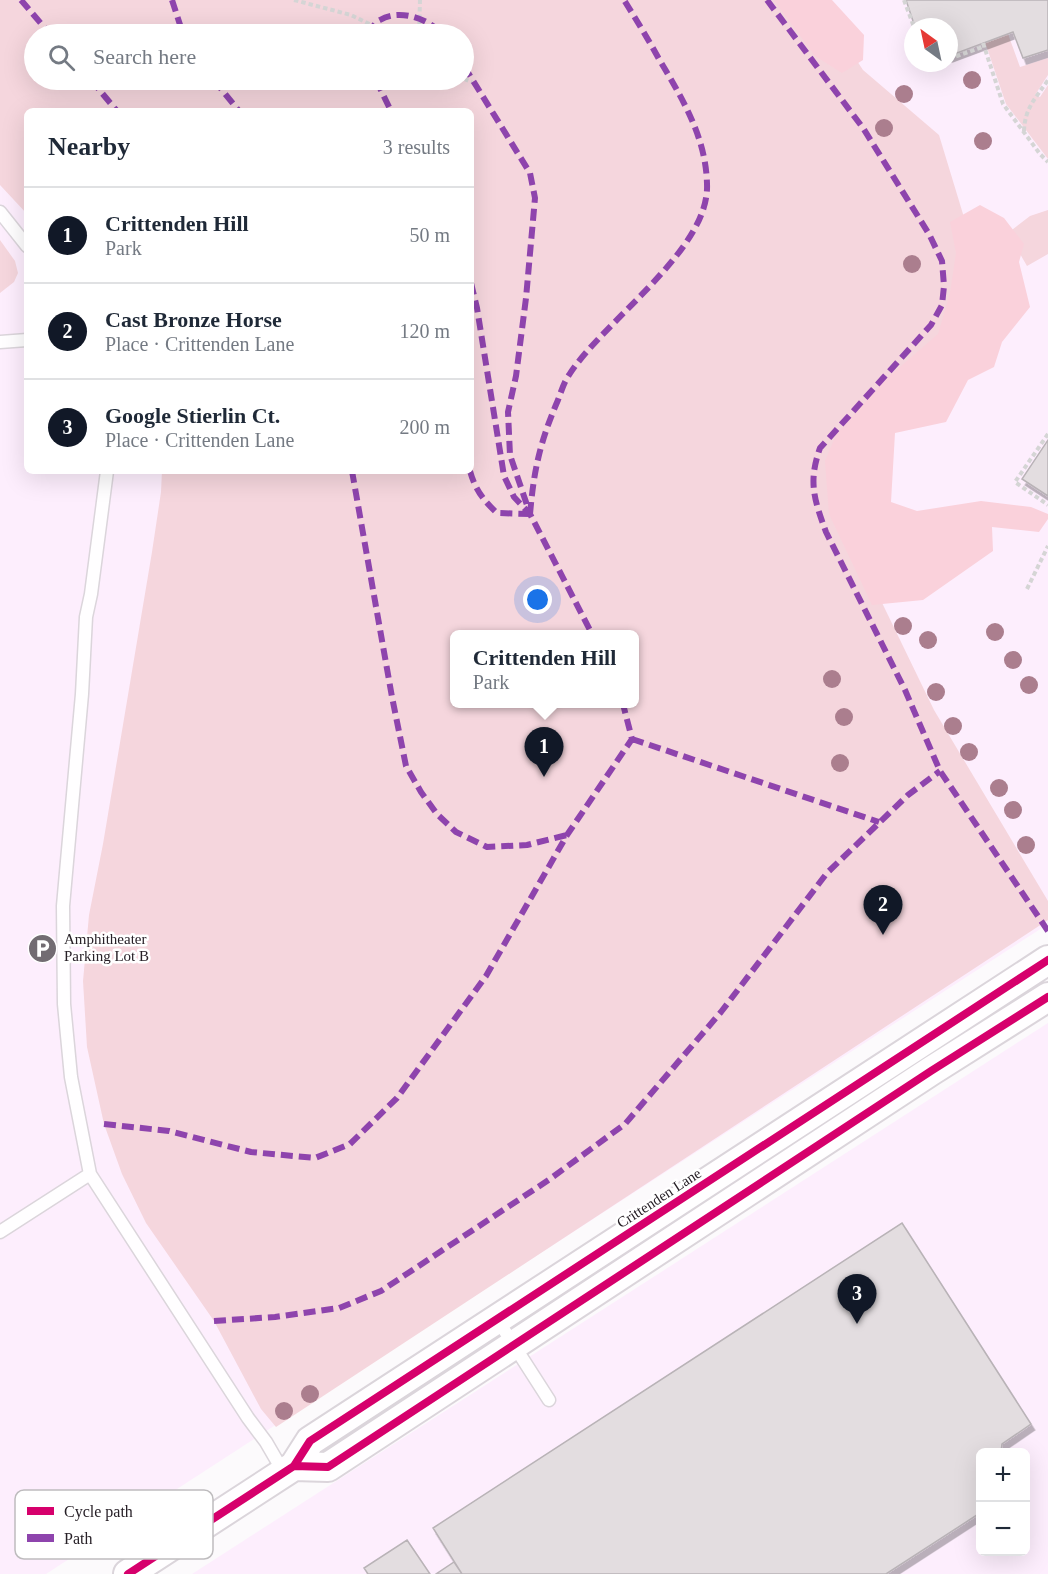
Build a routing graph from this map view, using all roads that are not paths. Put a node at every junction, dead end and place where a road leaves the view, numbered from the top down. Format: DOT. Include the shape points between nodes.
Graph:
graph roads {
  1 [pos="0,212"];
  2 [pos="24,242"];
  3 [pos="24,340"];
  4 [pos="0,342"];
  5 [pos="107,474"];
  6 [pos="1048,960"];
  7 [pos="1048,998"];
  8 [pos="90,1174"];
  9 [pos="0,1232"];
  10 [pos="497,1319"];
  11 [pos="513,1344"];
  12 [pos="549,1400"];
  13 [pos="289,1469"];
  14 [pos="213,1519"];
  15 [pos="151,1559"];
  16 [pos="128,1574"];
  1 -- 2 [label="lane"];
  3 -- 4 [label="lane"];
  5 -- 8 [label="lane" via="86,617 63,906 64,1004 71,1077"];
  6 -- 10 [label="street, Crittenden Lane"];
  7 -- 11 [label="street"];
  8 -- 9 [label="lane"];
  8 -- 13 [label="lane" via="248,1418"];
  10 -- 11 [label="lane"];
  10 -- 13 [label="street, Crittenden Lane" via="310,1441"];
  11 -- 12 [label="lane"];
  11 -- 13 [label="street" via="328,1467"];
  13 -- 14 [label="street, Crittenden Lane"];
  15 -- 16 [label="street, Crittenden Lane"];
}
